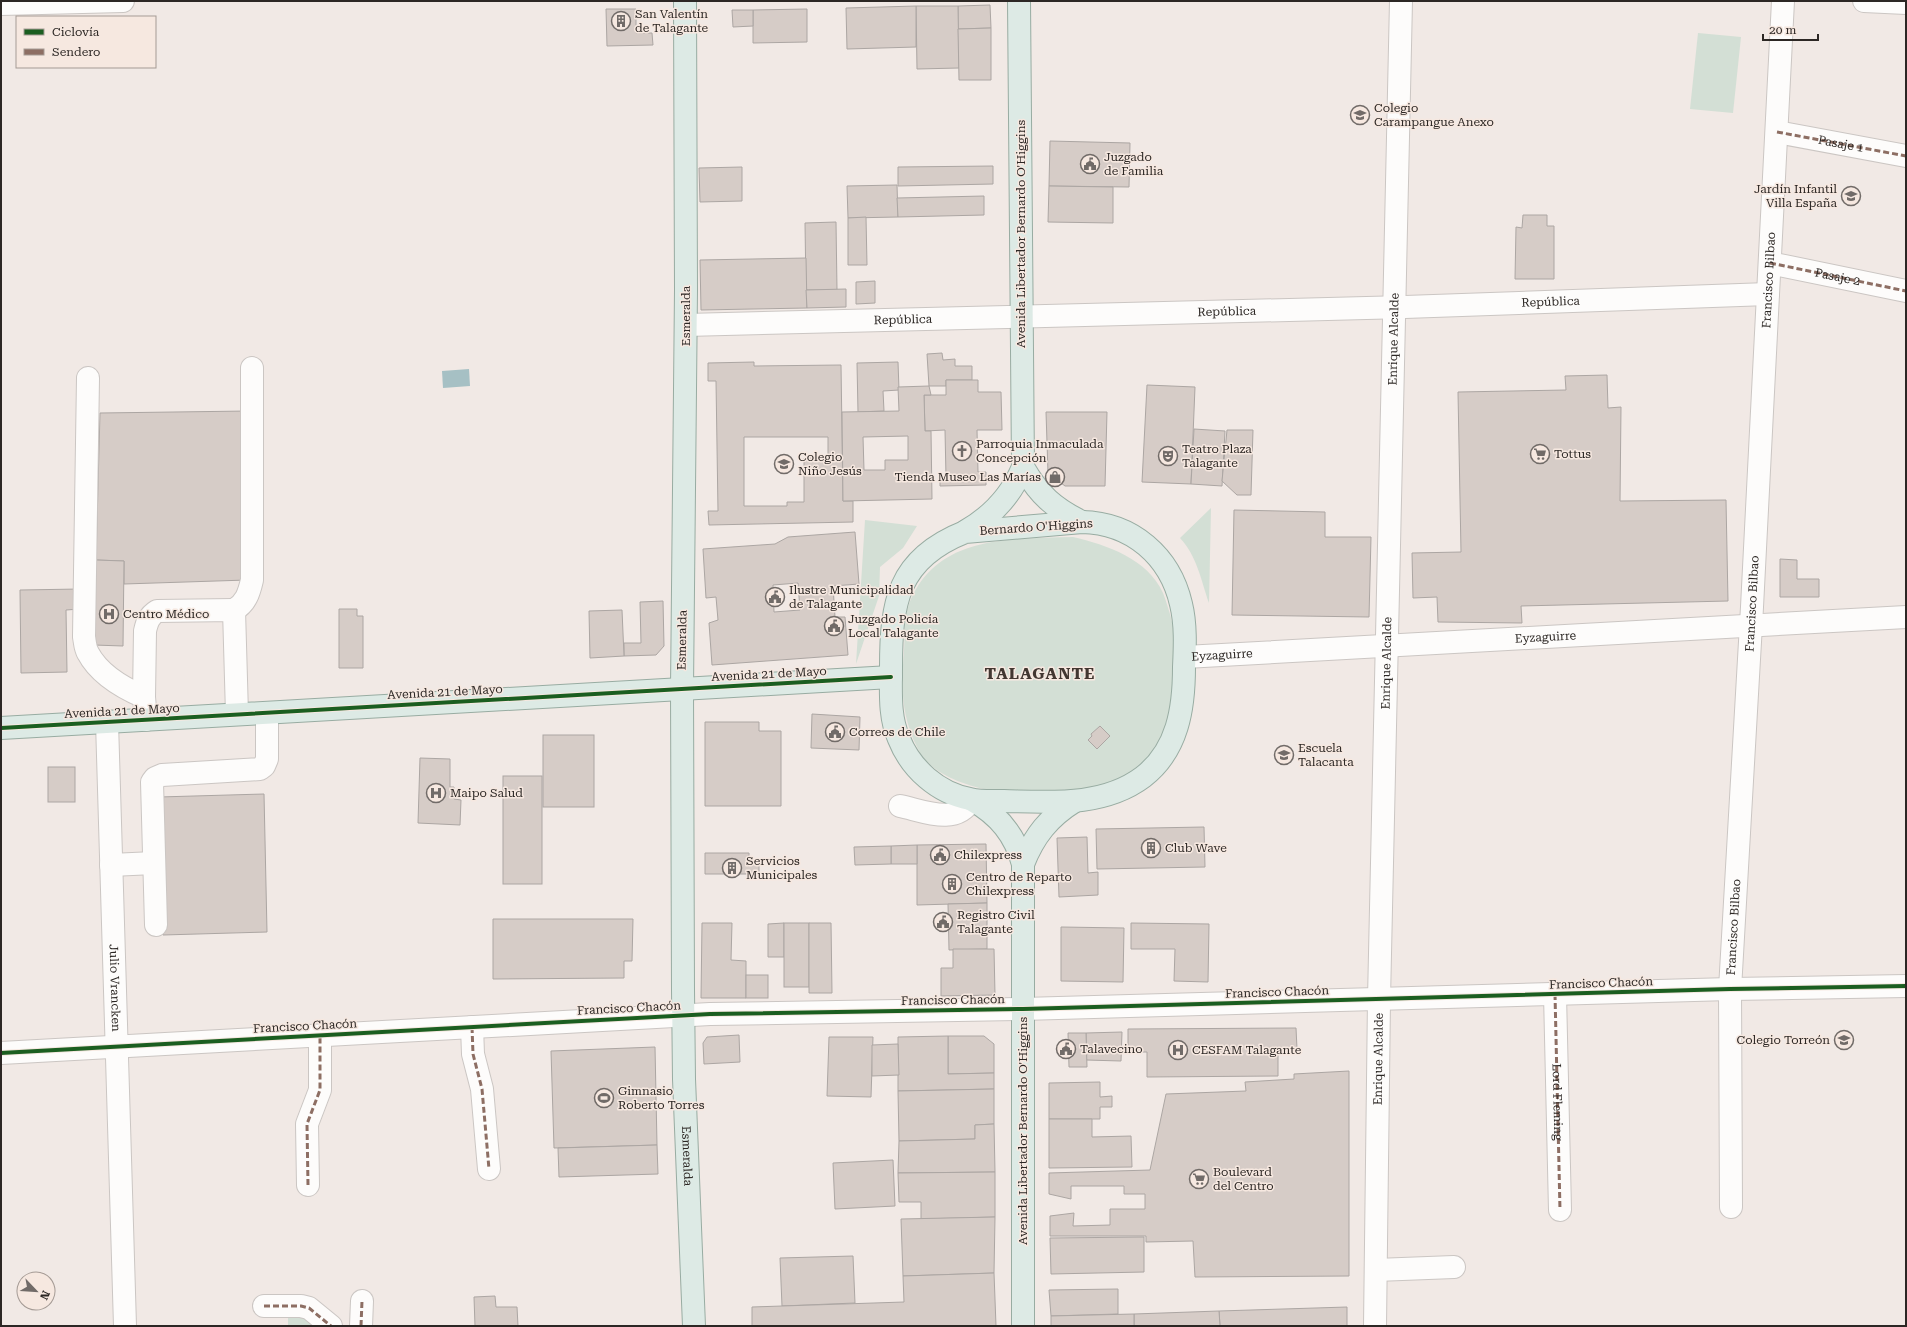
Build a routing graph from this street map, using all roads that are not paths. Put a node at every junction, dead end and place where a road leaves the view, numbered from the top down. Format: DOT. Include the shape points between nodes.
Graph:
graph roads {
  1 [pos="123,1"];
  2 [pos="685,1"];
  3 [pos="1019,1"];
  4 [pos="1401,1"];
  5 [pos="1783,1"];
  6 [pos="1864,1"];
  7 [pos="84,2"];
  8 [pos="1906,3"];
  9 [pos="1,4"];
  10 [pos="1777,132"];
  11 [pos="1906,156"];
  12 [pos="1770,263"];
  13 [pos="1906,291"];
  14 [pos="1768,294"];
  15 [pos="1393,307"];
  16 [pos="1022,316"];
  17 [pos="686,325"];
  18 [pos="252,368"];
  19 [pos="88,378"];
  20 [pos="1023,467"];
  21 [pos="1082,522"];
  22 [pos="965,532"];
  23 [pos="234,610"];
  24 [pos="1906,616"];
  25 [pos="1751,625"];
  26 [pos="1386,646"];
  27 [pos="1185,657"];
  28 [pos="891,677"];
  29 [pos="682,688"];
  30 [pos="144,697"];
  31 [pos="267,713"];
  32 [pos="237,714"];
  33 [pos="146,720"];
  34 [pos="107,722"];
  35 [pos="1,728"];
  36 [pos="971,800"];
  37 [pos="1075,801"];
  38 [pos="900,806"];
  39 [pos="154,863"];
  40 [pos="1023,864"];
  41 [pos="111,865"];
  42 [pos="156,925"];
  43 [pos="1906,986"];
  44 [pos="1730,989"];
  45 [pos="1555,994"];
  46 [pos="1378,999"];
  47 [pos="1023,1009"];
  48 [pos="683,1016"];
  49 [pos="472,1027"];
  50 [pos="320,1036"];
  51 [pos="117,1046"];
  52 [pos="1,1053"];
  53 [pos="489,1169"];
  54 [pos="308,1185"];
  55 [pos="1731,1207"];
  56 [pos="1560,1210"];
  57 [pos="1454,1267"];
  58 [pos="1376,1270"];
  59 [pos="362,1301"];
  60 [pos="264,1306"];
  61 [pos="125,1326"];
  62 [pos="331,1326"];
  63 [pos="361,1326"];
  64 [pos="694,1326"];
  65 [pos="1023,1326"];
  66 [pos="1375,1326"];
  1 -- 7 [label="street"];
  2 -- 17 [label="main road, Esmeralda"];
  3 -- 16 [label="main road, Avenida Libertador Bernardo O'Higgins"];
  4 -- 15 [label="street, Enrique Alcalde"];
  5 -- 10 [label="street, Francisco Bilbao"];
  6 -- 8 [label="street"];
  7 -- 9 [label="street"];
  10 -- 11 [label="street, Pasaje 1"];
  10 -- 12 [label="street, Francisco Bilbao"];
  12 -- 13 [label="street, Pasaje 2"];
  12 -- 14 [label="street, Francisco Bilbao"];
  14 -- 15 [label="street, República"];
  14 -- 25 [label="street, Francisco Bilbao"];
  15 -- 16 [label="street, República"];
  15 -- 26 [label="street, Enrique Alcalde"];
  16 -- 17 [label="street, República"];
  16 -- 20 [label="main road, Avenida Libertador Bernardo O'Higgins"];
  17 -- 29 [label="main road, Esmeralda"];
  18 -- 23 [label="street" via="252,580 242,606"];
  19 -- 30 [label="street" via="84,638 87,652 96,665 128,690"];
  20 -- 21 [label="main road, Avenida Libertador Bernardo O'Higgins" via="1044,497"];
  20 -- 22 [label="main road, Avenida Libertador Bernardo O'Higgins" via="1004,500 979,524"];
  21 -- 22 [label="main road, Bernardo O'Higgins"];
  21 -- 27 [label="main road, Bernardo O'Higgins" via="1101,523 1124,531 1149,546 1164,563 1172,576 1182,606"];
  22 -- 28 [label="main road, Bernardo O'Higgins" via="937,545 925,555 916,564 902,587 893,615"];
  23 -- 30 [label="street" via="158,611 152,614 147,622 146,631"];
  23 -- 32 [label="street"];
  24 -- 25 [label="street, Eyzaguirre"];
  25 -- 26 [label="street, Eyzaguirre"];
  25 -- 44 [label="street, Francisco Bilbao"];
  26 -- 27 [label="street, Eyzaguirre"];
  26 -- 46 [label="street, Enrique Alcalde"];
  27 -- 37 [label="main road, Bernardo O'Higgins" via="1180,719 1162,757 1142,778 1126,787 1109,794"];
  28 -- 29 [label="main road, Avenida 21 de Mayo"];
  28 -- 36 [label="main road, Bernardo O'Higgins" via="893,722 907,756 921,772 940,787"];
  29 -- 31 [label="main road, Avenida 21 de Mayo"];
  29 -- 48 [label="main road, Esmeralda"];
  30 -- 33 [label="street"];
  31 -- 32 [label="main road, Avenida 21 de Mayo"];
  31 -- 39 [label="street" via="268,759 260,768 162,775 155,778 151,786"];
  32 -- 33 [label="main road, Avenida 21 de Mayo"];
  33 -- 34 [label="main road, Avenida 21 de Mayo"];
  34 -- 35 [label="main road, Avenida 21 de Mayo"];
  34 -- 41 [label="street, Julio Vrancken"];
  36 -- 37 [label="main road, Bernardo O'Higgins"];
  36 -- 38 [label="street" via="962,812 950,816"];
  36 -- 40 [label="main road, Avenida Libertador Bernardo O'Higgins" via="996,816 1006,826 1020,851"];
  37 -- 40 [label="main road, Avenida Libertador Bernardo O'Higgins" via="1063,808 1043,827"];
  39 -- 41 [label="street"];
  39 -- 42 [label="street"];
  40 -- 47 [label="main road, Avenida Libertador Bernardo O'Higgins"];
  41 -- 51 [label="street, Julio Vrancken"];
  43 -- 44 [label="street, Francisco Chacón"];
  44 -- 45 [label="street, Francisco Chacón"];
  44 -- 55 [label="street, Francisco Bilbao"];
  45 -- 46 [label="street, Francisco Chacón"];
  45 -- 56 [label="street, Lord Fleming"];
  46 -- 47 [label="street, Francisco Chacón"];
  46 -- 58 [label="street, Enrique Alcalde"];
  47 -- 48 [label="street, Francisco Chacón"];
  47 -- 65 [label="main road, Avenida Libertador Bernardo O'Higgins"];
  48 -- 49 [label="street, Francisco Chacón"];
  48 -- 64 [label="main road, Esmeralda"];
  49 -- 50 [label="street, Francisco Chacón"];
  49 -- 53 [label="street" via="473,1054 482,1089"];
  50 -- 51 [label="street, Francisco Chacón"];
  50 -- 54 [label="street" via="321,1084 307,1124"];
  51 -- 52 [label="street, Francisco Chacón"];
  51 -- 61 [label="street, Julio Vrancken"];
  57 -- 58 [label="street"];
  58 -- 66 [label="street, Enrique Alcalde"];
  59 -- 63 [label="street"];
  60 -- 62 [label="street" via="309,1308"];
}
